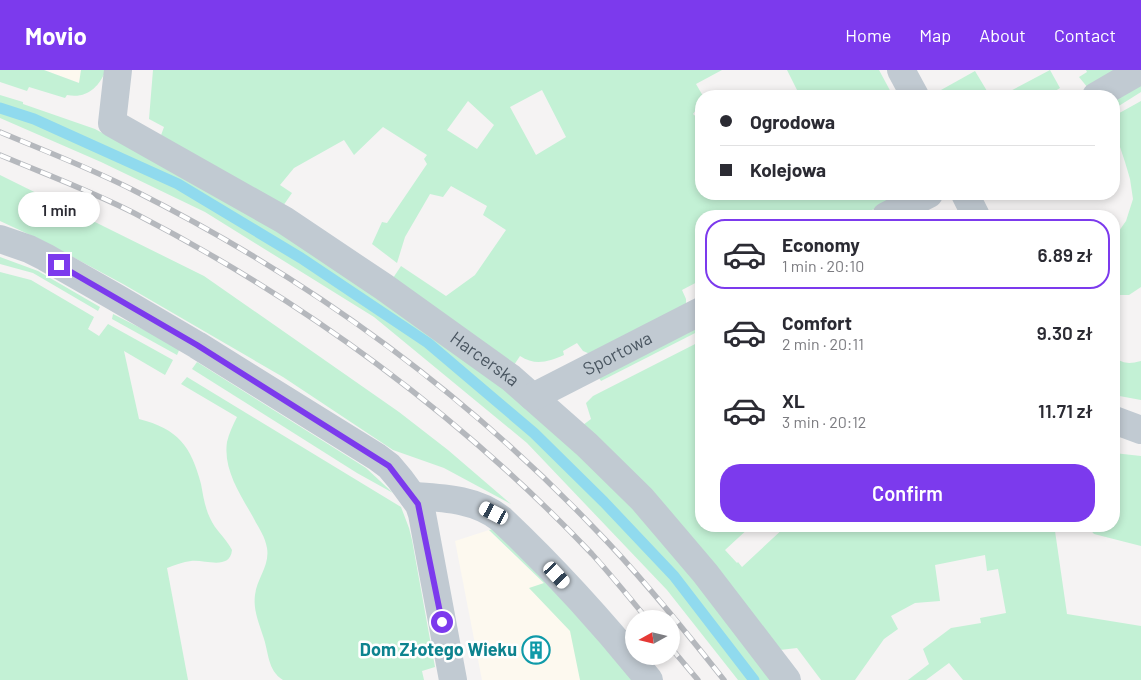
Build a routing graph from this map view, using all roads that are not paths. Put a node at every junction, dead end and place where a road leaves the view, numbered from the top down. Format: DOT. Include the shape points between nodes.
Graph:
graph roads {
  1 [pos="118,70"];
  2 [pos="901,70"];
  3 [pos="1141,70"];
  4 [pos="911,90"];
  5 [pos="1106,90"];
  6 [pos="917,200"];
  7 [pos="898,210"];
  8 [pos="0,240"];
  9 [pos="695,314"];
  10 [pos="533,397"];
  11 [pos="1120,422"];
  12 [pos="1141,430"];
  13 [pos="413,496"];
  14 [pos="453,680"];
  15 [pos="649,680"];
  16 [pos="787,680"];
  1 -- 10 [label="street, Harcerska" via="112,123 284,220 470,347"];
  2 -- 4 [label="street"];
  3 -- 5 [label="street"];
  6 -- 7 [label="street"];
  8 -- 13 [label="street" via="45,257 197,345 369,452 389,466"];
  9 -- 10 [label="street, Sportowa"];
  10 -- 16 [label="street, Harcerska" via="642,500 705,573"];
  11 -- 12 [label="street"];
  13 -- 14 [label="street" via="422,514"];
  13 -- 15 [label="street" via="464,502 484,508 501,519 596,617"];
}
